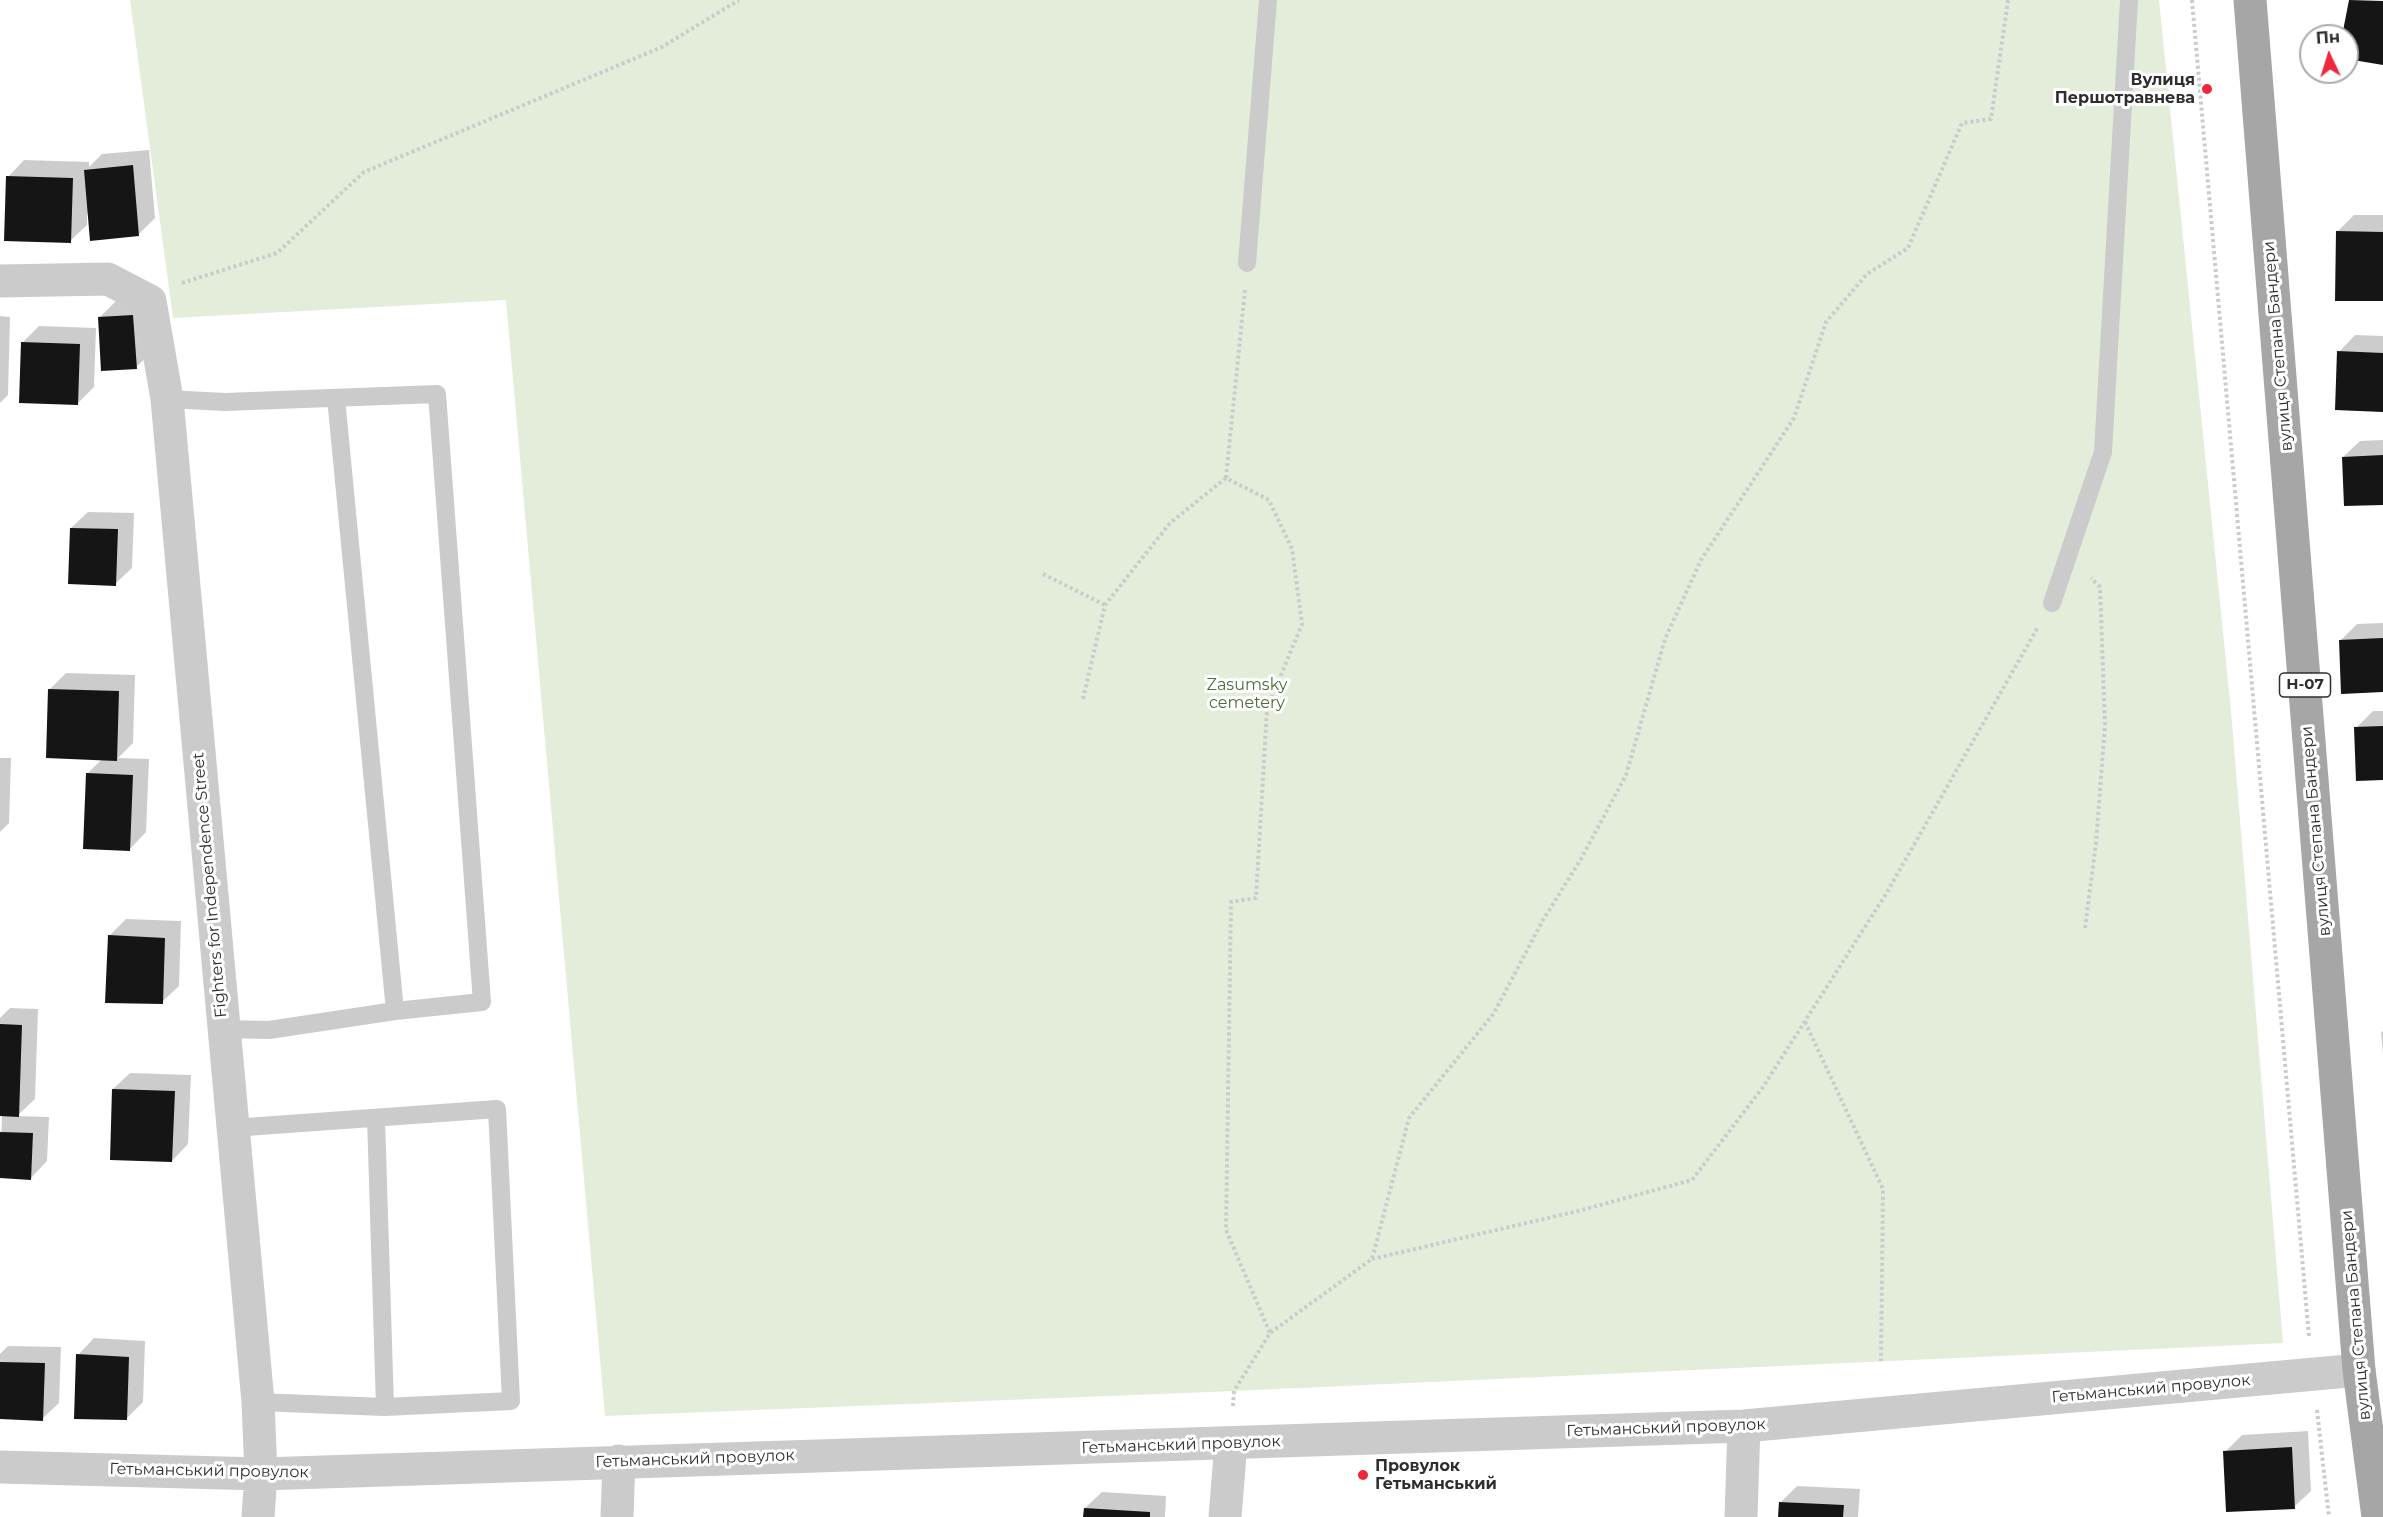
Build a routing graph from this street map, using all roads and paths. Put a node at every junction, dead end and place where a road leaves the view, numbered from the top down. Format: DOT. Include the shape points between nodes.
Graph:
graph roads {
  1 [pos="739,0"];
  2 [pos="1268,0"];
  3 [pos="2008,0"];
  4 [pos="2129,0"];
  5 [pos="2192,0"];
  6 [pos="2250,0"];
  7 [pos="1247,263"];
  8 [pos="0,281"];
  9 [pos="150,302"];
  10 [pos="336,398"];
  11 [pos="168,399"];
  12 [pos="1226,478"];
  13 [pos="2067,558"];
  14 [pos="1043,574"];
  15 [pos="2052,603"];
  16 [pos="1105,605"];
  17 [pos="1083,699"];
  18 [pos="2085,928"];
  19 [pos="395,1011"];
  20 [pos="1805,1022"];
  21 [pos="223,1029"];
  22 [pos="376,1118"];
  23 [pos="232,1128"];
  24 [pos="1372,1259"];
  25 [pos="1270,1333"];
  26 [pos="1881,1361"];
  27 [pos="2359,1370"];
  28 [pos="2312,1374"];
  29 [pos="258,1402"];
  30 [pos="385,1407"];
  31 [pos="1744,1426"];
  32 [pos="1231,1443"];
  33 [pos="619,1461"];
  34 [pos="0,1467"];
  35 [pos="261,1474"];
  36 [pos="258,1517"];
  37 [pos="617,1517"];
  38 [pos="1225,1517"];
  39 [pos="1741,1517"];
  40 [pos="2329,1517"];
  41 [pos="2378,1517"];
  1 -- 9 [label="path" via="662,47 364,172 277,253 169,287"];
  2 -- 7 [label="lane"];
  3 -- 24 [label="path" via="1991,119 1962,123 1908,248 1866,274 1826,322 1794,418 1701,560 1665,639 1626,775 1494,1013 1409,1118"];
  4 -- 13 [label="lane" via="2103,452"];
  5 -- 28 [label="path"];
  6 -- 27 [label="main road, вулиця Степана Бандери / Н-07"];
  7 -- 12 [label="path"];
  8 -- 9 [label="street" via="108,279"];
  9 -- 11 [label="street, Fighters for Independence Street"];
  10 -- 11 [label="lane" via="225,402"];
  10 -- 19 [label="lane"];
  10 -- 19 [label="lane" via="437,394 482,1002"];
  11 -- 21 [label="street, Fighters for Independence Street"];
  12 -- 16 [label="path" via="1170,523"];
  12 -- 25 [label="path" via="1269,500 1292,549 1302,624 1267,709 1256,898 1231,902 1226,1230"];
  13 -- 15 [label="lane"];
  13 -- 18 [label="path" via="2100,587 2104,725 2096,843"];
  14 -- 16 [label="path"];
  15 -- 20 [label="path" via="1886,894"];
  16 -- 17 [label="path"];
  19 -- 21 [label="lane" via="268,1030"];
  20 -- 24 [label="path" via="1764,1088 1692,1180"];
  20 -- 26 [label="path" via="1883,1189"];
  21 -- 23 [label="street, Fighters for Independence Street"];
  22 -- 23 [label="lane"];
  22 -- 30 [label="lane"];
  22 -- 30 [label="lane" via="497,1109 511,1401"];
  23 -- 29 [label="street, Fighters for Independence Street"];
  24 -- 25 [label="path"];
  25 -- 32 [label="path" via="1234,1391"];
  27 -- 28 [label="street, Гетьманський провулок"];
  27 -- 41 [label="main road, вулиця Степана Бандери / Н-07"];
  28 -- 31 [label="street, Гетьманський провулок"];
  28 -- 40 [label="path"];
  29 -- 30 [label="lane"];
  29 -- 35 [label="street, Fighters for Independence Street"];
  31 -- 32 [label="street, Гетьманський провулок"];
  31 -- 39 [label="street"];
  32 -- 33 [label="street, Гетьманський провулок"];
  32 -- 38 [label="street"];
  33 -- 35 [label="street, Гетьманський провулок"];
  33 -- 37 [label="street"];
  34 -- 35 [label="street, Гетьманський провулок"];
  35 -- 36 [label="street, Fighters for Independence Street"];
}
